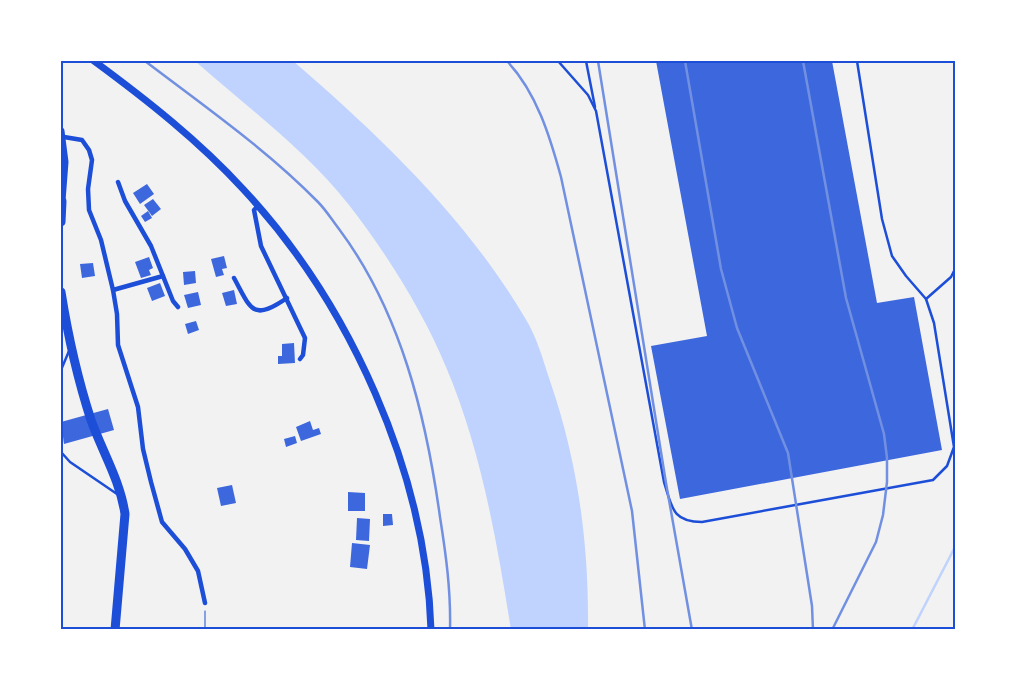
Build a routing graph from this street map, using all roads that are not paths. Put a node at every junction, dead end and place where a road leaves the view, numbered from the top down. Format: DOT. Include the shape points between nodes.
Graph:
graph roads {
  1 [pos="94,61"];
  2 [pos="558,61"];
  3 [pos="586,61"];
  4 [pos="857,61"];
  5 [pos="596,111"];
  6 [pos="62,134"];
  7 [pos="118,182"];
  8 [pos="62,201"];
  9 [pos="258,206"];
  10 [pos="61,222"];
  11 [pos="956,267"];
  12 [pos="163,276"];
  13 [pos="234,278"];
  14 [pos="113,290"];
  15 [pos="61,292"];
  16 [pos="287,298"];
  17 [pos="926,299"];
  18 [pos="178,308"];
  19 [pos="70,348"];
  20 [pos="300,359"];
  21 [pos="61,370"];
  22 [pos="61,452"];
  23 [pos="122,499"];
  24 [pos="205,603"];
  25 [pos="115,630"];
  26 [pos="431,630"];
  1 -- 9 [label="main road" via="200,145"];
  2 -- 5 [label="lane" via="588,95"];
  3 -- 5 [label="lane"];
  4 -- 17 [label="lane" via="882,219 892,256"];
  5 -- 17 [label="lane" via="664,482 672,510 688,522 829,500 933,480 940,475 954,447 934,323"];
  6 -- 8 [label="main road" via="65,162"];
  6 -- 14 [label="street" via="82,140 89,150 92,160 89,210 101,240"];
  7 -- 12 [label="street"];
  8 -- 10 [label="highway"];
  9 -- 16 [label="street" via="254,210 261,246"];
  9 -- 26 [label="main road" via="315,280 372,386 410,491 422,550"];
  11 -- 17 [label="lane" via="951,277"];
  12 -- 14 [label="street"];
  12 -- 18 [label="street"];
  13 -- 16 [label="street" via="250,307 255,310 268,310"];
  14 -- 24 [label="street" via="118,345 138,407 144,449 162,522 185,549 198,571"];
  15 -- 19 [label="highway"];
  16 -- 20 [label="street" via="305,338"];
  19 -- 21 [label="lane"];
  19 -- 23 [label="highway" via="92,422"];
  22 -- 23 [label="lane"];
  23 -- 25 [label="highway" via="125,533"];
}
